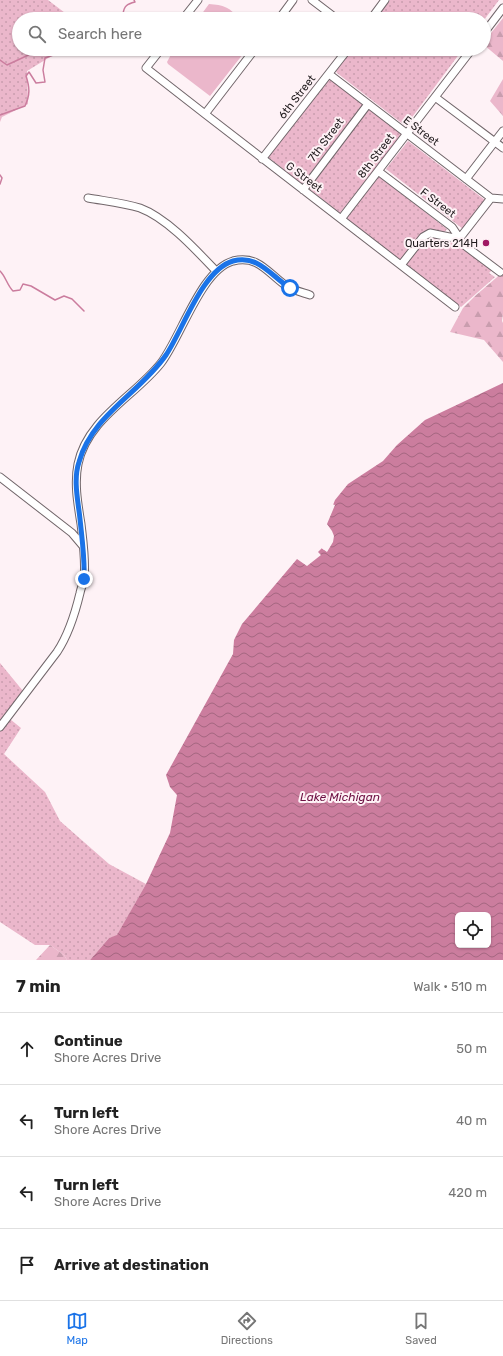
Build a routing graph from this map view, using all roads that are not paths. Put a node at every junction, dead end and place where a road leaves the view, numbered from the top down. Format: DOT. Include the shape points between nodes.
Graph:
graph roads {
  1 [pos="198,0"];
  2 [pos="293,0"];
  3 [pos="312,0"];
  4 [pos="385,0"];
  5 [pos="503,8"];
  6 [pos="189,12"];
  7 [pos="284,12"];
  8 [pos="328,12"];
  9 [pos="376,12"];
  10 [pos="491,24"];
  11 [pos="156,56"];
  12 [pos="250,56"];
  13 [pos="343,56"];
  14 [pos="467,56"];
  15 [pos="329,74"];
  16 [pos="435,97"];
  17 [pos="368,104"];
  18 [pos="205,114"];
  19 [pos="503,131"];
  20 [pos="407,134"];
  21 [pos="494,141"];
  22 [pos="503,148"];
  23 [pos="262,159"];
  24 [pos="378,171"];
  25 [pos="466,179"];
  26 [pos="302,190"];
  27 [pos="88,198"];
  28 [pos="491,198"];
  29 [pos="502,200"];
  30 [pos="341,219"];
  31 [pos="459,239"];
  32 [pos="401,265"];
  33 [pos="216,271"];
  34 [pos="500,272"];
  35 [pos="310,295"];
  36 [pos="455,307"];
  37 [pos="0,477"];
  38 [pos="83,546"];
  39 [pos="0,727"];
  1 -- 6 [label="street"];
  2 -- 7 [label="street"];
  3 -- 8 [label="street"];
  4 -- 9 [label="street"];
  5 -- 10 [label="street"];
  11 -- 18 [label="street, G Street" via="146,68"];
  12 -- 18 [label="street"];
  13 -- 15 [label="street, 6th Street"];
  14 -- 16 [label="street, 8th Street"];
  15 -- 17 [label="street, E Street"];
  15 -- 23 [label="street, 6th Street"];
  16 -- 20 [label="street, 8th Street"];
  16 -- 21 [label="street"];
  17 -- 20 [label="street, E Street"];
  17 -- 26 [label="street, 7th Street"];
  18 -- 23 [label="street, G Street"];
  19 -- 21 [label="street"];
  20 -- 24 [label="street, 8th Street"];
  20 -- 25 [label="street, E Street"];
  21 -- 22 [label="street"];
  21 -- 25 [label="street"];
  23 -- 26 [label="street, G Street"];
  24 -- 30 [label="street, 8th Street"];
  24 -- 31 [label="street, F Street" via="452,227"];
  25 -- 28 [label="street, E Street"];
  26 -- 30 [label="street, G Street"];
  27 -- 33 [label="street" via="139,208 151,214 171,228"];
  28 -- 29 [label="street"];
  28 -- 31 [label="street"];
  30 -- 32 [label="street, G Street"];
  31 -- 32 [label="street" via="430,233 423,237"];
  31 -- 34 [label="street, F Street"];
  32 -- 36 [label="street, G Street"];
  33 -- 35 [label="street" via="232,262 252,261 269,270 290,288"];
  33 -- 38 [label="street" via="201,291 161,363 110,412 84,447 78,462 76,480"];
  37 -- 38 [label="street" via="72,533"];
  38 -- 39 [label="street" via="84,579 65,640"];
}
